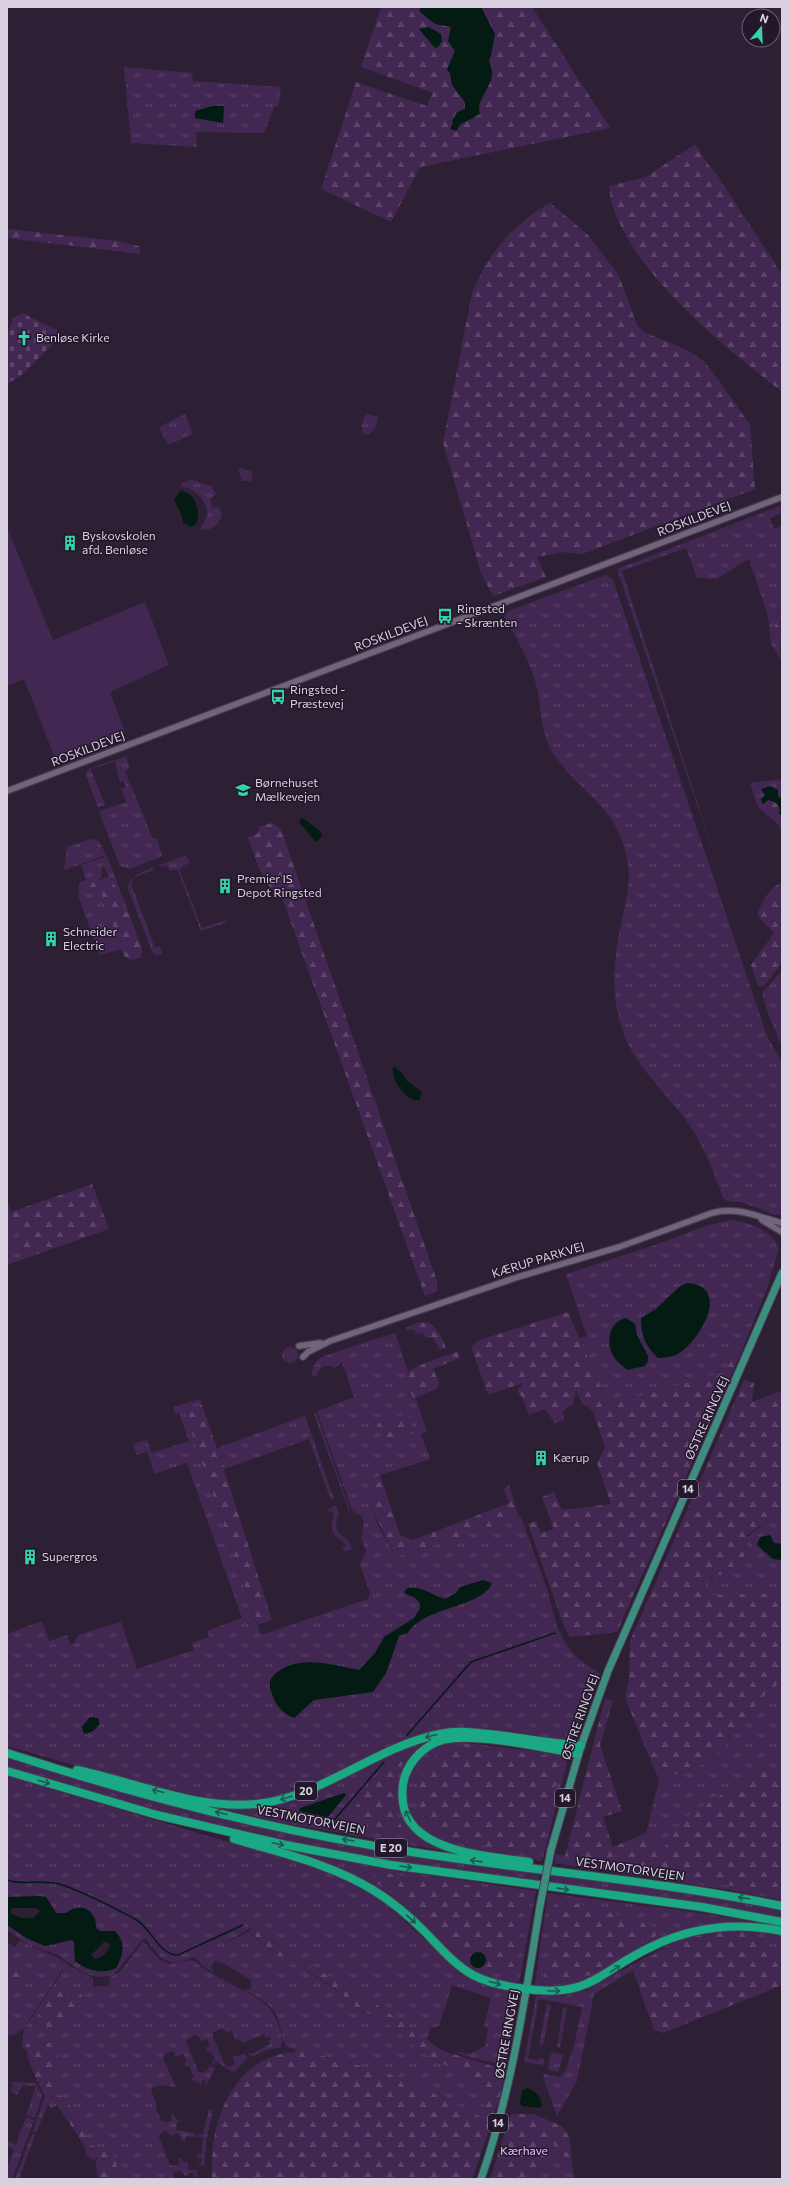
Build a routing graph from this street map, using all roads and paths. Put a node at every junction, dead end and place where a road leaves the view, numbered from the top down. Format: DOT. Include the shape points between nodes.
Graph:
graph roads {
  1 [pos="782,497"];
  2 [pos="7,791"];
  3 [pos="753,1215"];
  4 [pos="782,1223"];
  5 [pos="782,1232"];
  6 [pos="782,1273"];
  7 [pos="782,1278"];
  8 [pos="777,1287"];
  9 [pos="330,1341"];
  10 [pos="299,1346"];
  11 [pos="303,1357"];
  12 [pos="580,1750"];
  13 [pos="7,1754"];
  14 [pos="24,1759"];
  15 [pos="7,1771"];
  16 [pos="157,1815"];
  17 [pos="614,1879"];
  18 [pos="782,1906"];
  19 [pos="782,1922"];
  20 [pos="782,1931"];
  21 [pos="526,1989"];
  22 [pos="480,2179"];
  1 -- 2 [label="street, ROSKILDEVEJ"];
  3 -- 4 [label="street, KÆRUP PARKVEJ"];
  3 -- 5 [label="street, KÆRUP PARKVEJ"];
  3 -- 9 [label="street, KÆRUP PARKVEJ" via="736,1210 712,1213 619,1248 518,1277"];
  6 -- 8 [label="main road, ØSTRE RINGVEJ / 14"];
  7 -- 8 [label="main road, ØSTRE RINGVEJ / 14"];
  8 -- 12 [label="main road, ØSTRE RINGVEJ / 14" via="608,1670"];
  9 -- 10 [label="street, KÆRUP PARKVEJ"];
  9 -- 11 [label="street, KÆRUP PARKVEJ"];
  12 -- 14 [label="highway, 20, one-way" via="470,1732 440,1734 403,1746 306,1791 273,1801 247,1805 194,1799"];
  17 -- 12 [label="highway, one-way" via="441,1845 418,1831 409,1820 404,1806 404,1779 411,1763 422,1750 443,1740 479,1738"];
  12 -- 21 [label="main road, ØSTRE RINGVEJ / 14, bridge" via="551,1850"];
  13 -- 14 [label="highway, VESTMOTORVEJEN / E 20"];
  17 -- 14 [label="highway, VESTMOTORVEJEN / E 20, one-way" via="410,1852 317,1834 157,1798"];
  15 -- 16 [label="highway, E 20, one-way"];
  16 -- 19 [label="highway, E 20, one-way" via="253,1838 391,1865 702,1908"];
  16 -- 21 [label="highway, one-way" via="312,1862 350,1877 374,1890 398,1908 453,1961 470,1973 492,1982"];
  18 -- 17 [label="highway, VESTMOTORVEJEN / E 20, one-way"];
  21 -- 20 [label="highway, one-way" via="556,1991 581,1987 651,1947 688,1933 741,1926"];
  21 -- 22 [label="main road, ØSTRE RINGVEJ / 14" via="511,2076"];
}
